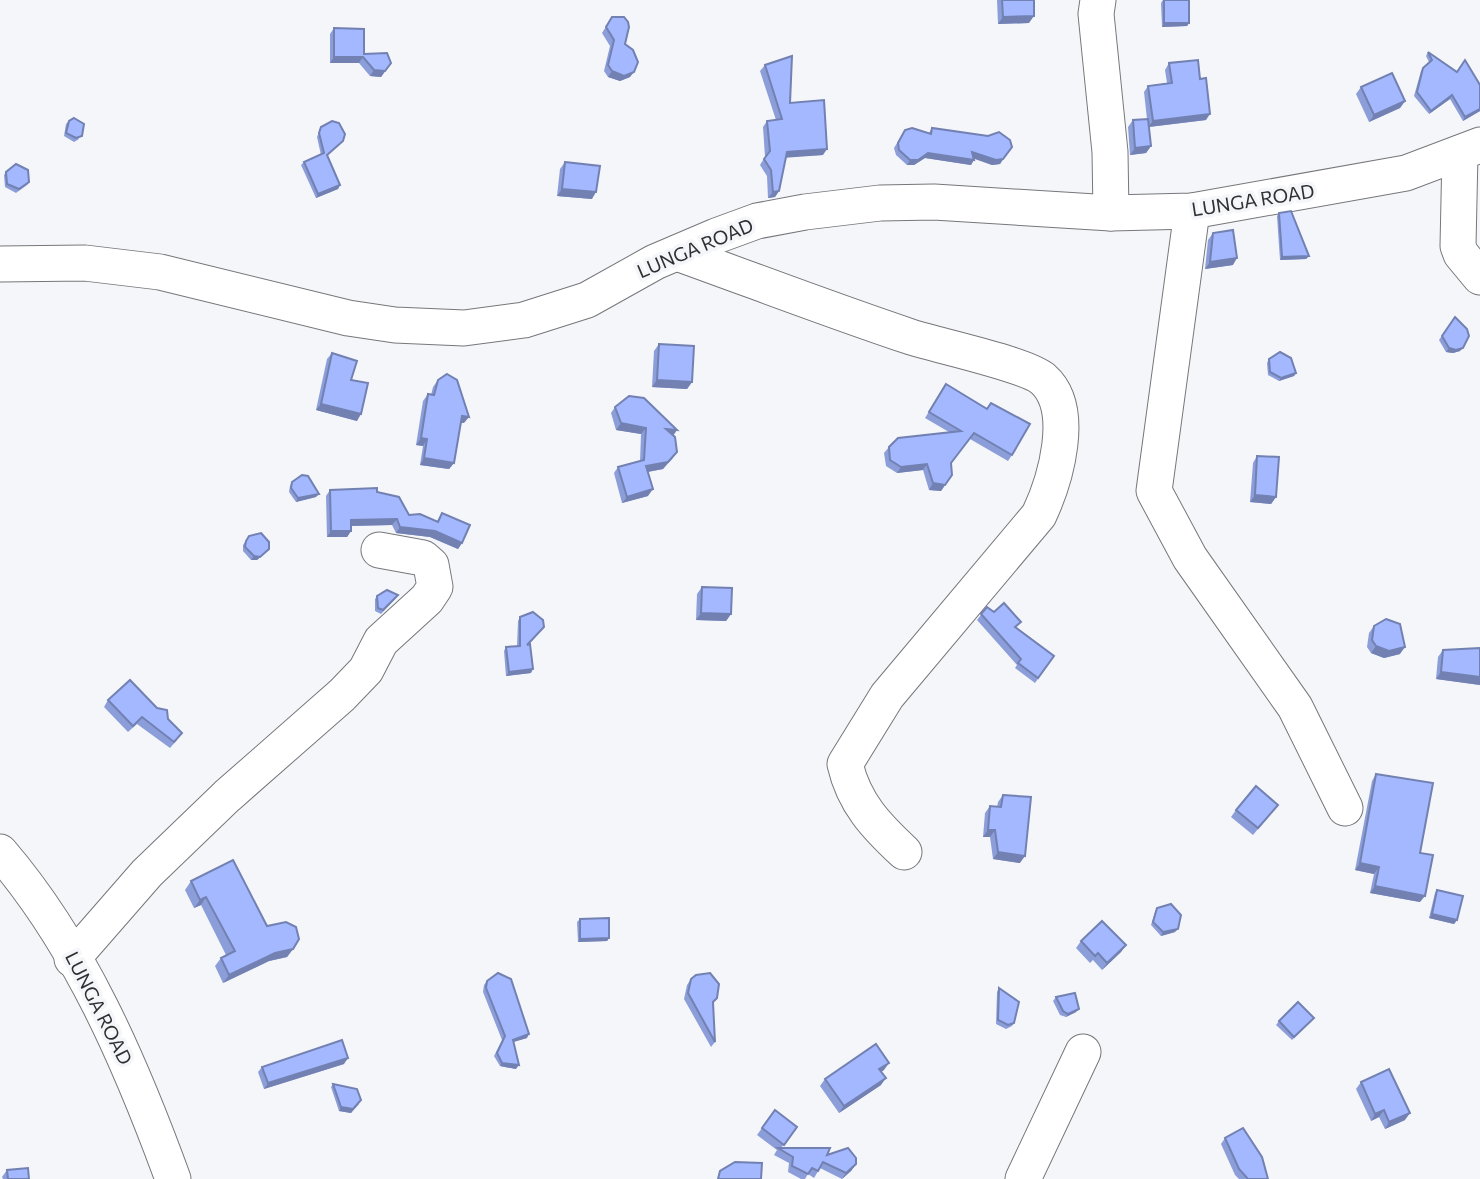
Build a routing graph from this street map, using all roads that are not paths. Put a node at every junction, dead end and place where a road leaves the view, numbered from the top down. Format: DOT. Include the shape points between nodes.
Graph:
graph roads {
  1 [pos="1098,0"];
  2 [pos="1470,149"];
  3 [pos="1192,211"];
  4 [pos="1111,213"];
  5 [pos="677,253"];
  6 [pos="0,264"];
  7 [pos="1480,277"];
  8 [pos="379,550"];
  9 [pos="1345,808"];
  10 [pos="0,852"];
  11 [pos="904,852"];
  12 [pos="72,959"];
  13 [pos="1083,1052"];
  14 [pos="173,1179"];
  15 [pos="1023,1179"];
  1 -- 4 [label="street"];
  2 -- 3 [label="street, LUNGA ROAD" via="1406,173"];
  2 -- 7 [label="street" via="1458,246"];
  3 -- 4 [label="street, LUNGA ROAD"];
  3 -- 9 [label="street" via="1154,491 1190,558 1295,707"];
  4 -- 5 [label="street, LUNGA ROAD" via="880,203 757,221"];
  5 -- 6 [label="street, LUNGA ROAD" via="587,300 524,320 464,328 395,326 348,318 160,272 85,263"];
  5 -- 11 [label="street" via="912,338 1021,370 1042,378 1051,390 1062,438 1049,495 1039,515 887,696 845,764 850,783 873,824"];
  8 -- 12 [label="street" via="415,555 431,565 435,587 427,599 381,641 366,670 342,695 147,873"];
  10 -- 12 [label="street, LUNGA ROAD" via="24,879"];
  12 -- 14 [label="street, LUNGA ROAD" via="127,1060"];
  13 -- 15 [label="street"];
}
